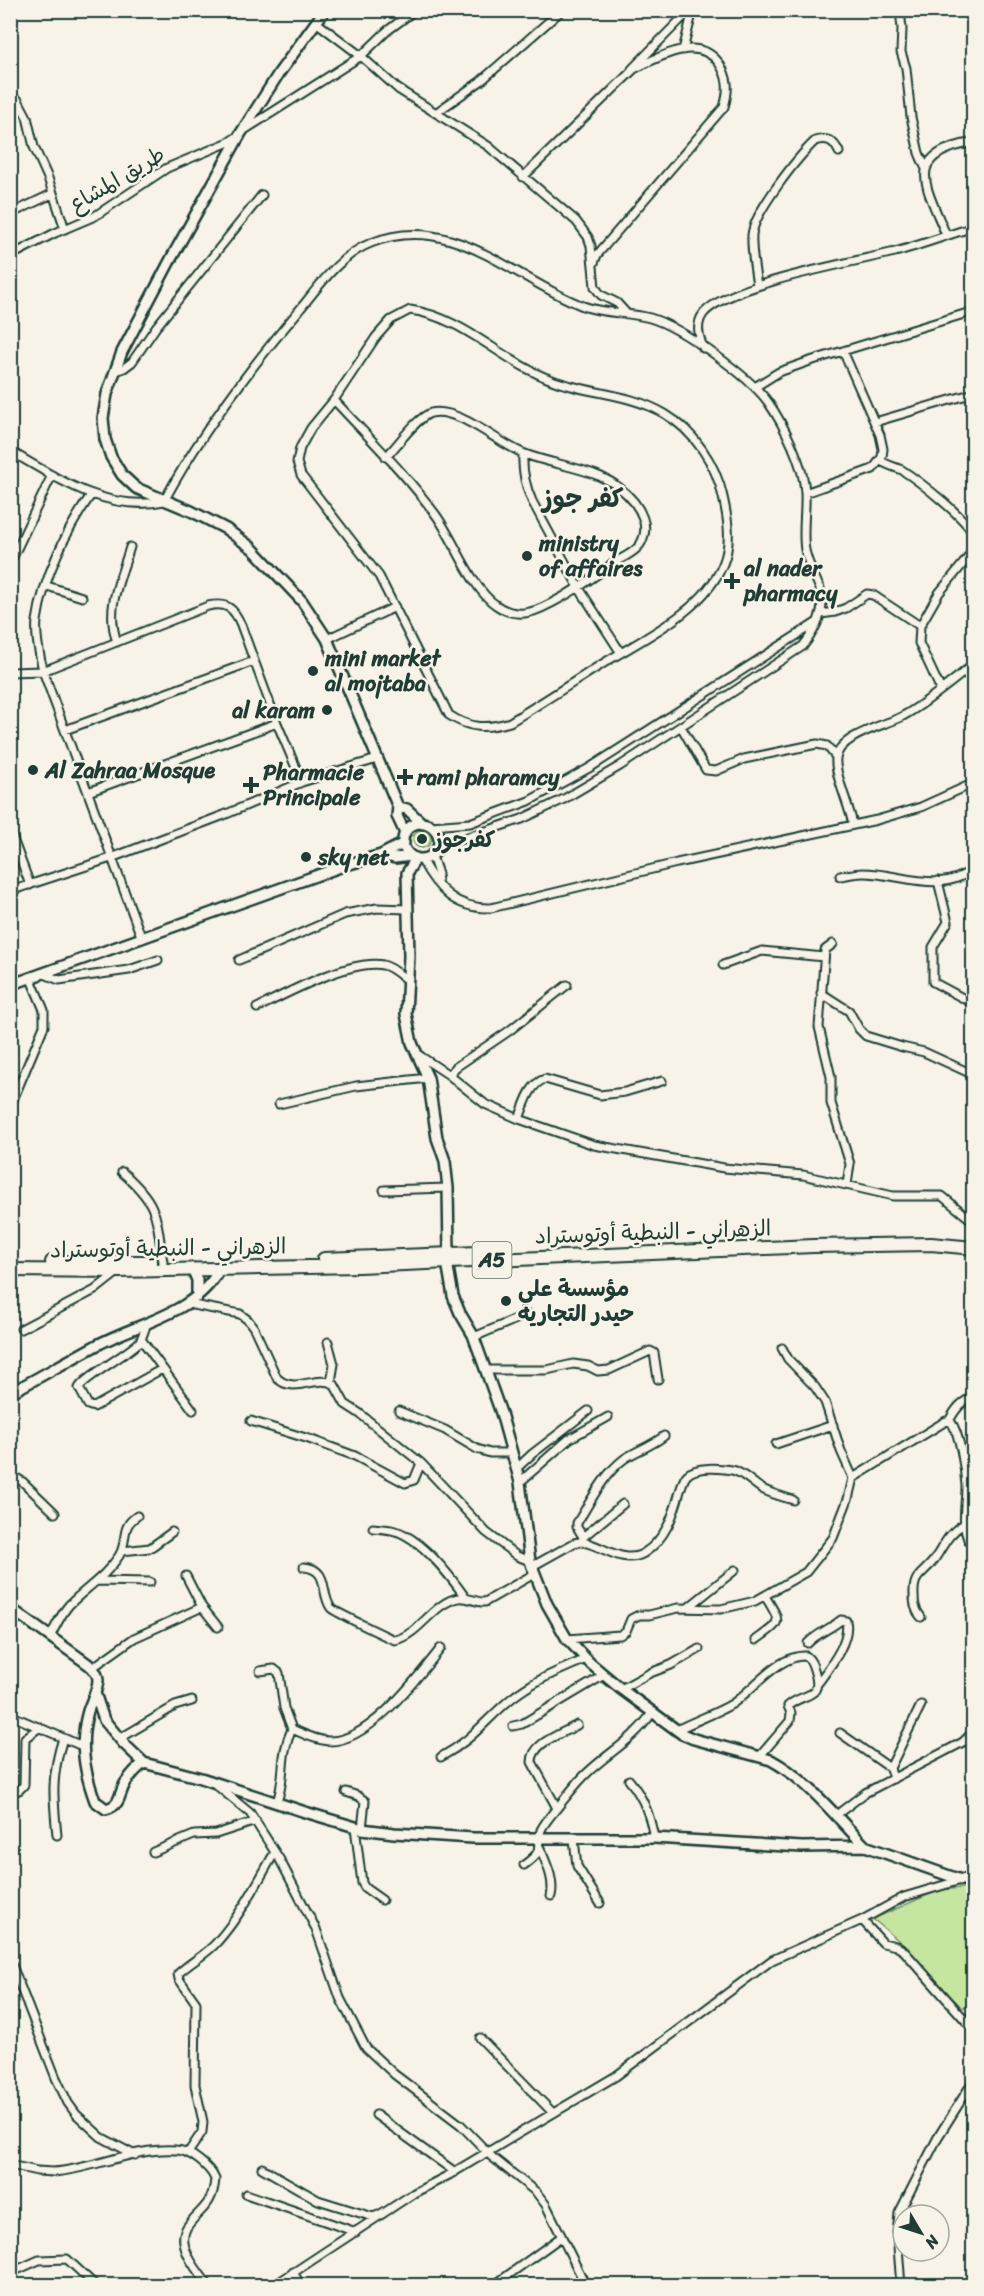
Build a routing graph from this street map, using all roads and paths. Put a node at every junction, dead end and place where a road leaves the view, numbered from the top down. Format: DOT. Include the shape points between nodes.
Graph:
graph roads {
  1 [pos="325,10"];
  2 [pos="415,10"];
  3 [pos="562,10"];
  4 [pos="900,10"];
  5 [pos="316,22"];
  6 [pos="683,50"];
  7 [pos="361,56"];
  8 [pos="622,80"];
  9 [pos="10,106"];
  10 [pos="437,112"];
  11 [pos="241,133"];
  12 [pos="974,142"];
  13 [pos="839,152"];
  14 [pos="925,167"];
  15 [pos="524,177"];
  16 [pos="52,194"];
  17 [pos="262,195"];
  18 [pos="10,214"];
  19 [pos="974,227"];
  20 [pos="65,229"];
  21 [pos="946,235"];
  22 [pos="10,256"];
  23 [pos="594,263"];
  24 [pos="757,286"];
  25 [pos="974,310"];
  26 [pos="627,314"];
  27 [pos="703,348"];
  28 [pos="843,351"];
  29 [pos="114,372"];
  30 [pos="755,387"];
  31 [pos="974,393"];
  32 [pos="334,400"];
  33 [pos="875,422"];
  34 [pos="10,452"];
  35 [pos="523,454"];
  36 [pos="386,457"];
  37 [pos="881,461"];
  38 [pos="52,475"];
  39 [pos="805,493"];
  40 [pos="91,495"];
  41 [pos="164,501"];
  42 [pos="974,536"];
  43 [pos="130,547"];
  44 [pos="974,547"];
  45 [pos="13,557"];
  46 [pos="47,586"];
  47 [pos="579,588"];
  48 [pos="82,597"];
  49 [pos="395,607"];
  50 [pos="821,614"];
  51 [pos="816,622"];
  52 [pos="920,626"];
  53 [pos="327,639"];
  54 [pos="117,642"];
  55 [pos="621,653"];
  56 [pos="254,661"];
  57 [pos="974,664"];
  58 [pos="43,671"];
  59 [pos="10,672"];
  60 [pos="940,690"];
  61 [pos="277,723"];
  62 [pos="65,730"];
  63 [pos="683,730"];
  64 [pos="836,757"];
  65 [pos="377,759"];
  66 [pos="591,767"];
  67 [pos="598,779"];
  68 [pos="302,782"];
  69 [pos="974,783"];
  70 [pos="88,792"];
  71 [pos="398,807"];
  72 [pos="427,825"];
  73 [pos="853,825"];
  74 [pos="10,831"];
  75 [pos="405,833"];
  76 [pos="404,843"];
  77 [pos="438,847"];
  78 [pos="381,855"];
  79 [pos="432,855"];
  80 [pos="111,858"];
  81 [pos="416,858"];
  82 [pos="974,868"];
  83 [pos="840,876"];
  84 [pos="938,881"];
  85 [pos="437,883"];
  86 [pos="30,885"];
  87 [pos="10,891"];
  88 [pos="408,909"];
  89 [pos="142,939"];
  90 [pos="833,944"];
  91 [pos="824,957"];
  92 [pos="158,960"];
  93 [pos="239,960"];
  94 [pos="723,965"];
  95 [pos="42,973"];
  96 [pos="30,977"];
  97 [pos="407,980"];
  98 [pos="10,985"];
  99 [pos="567,985"];
  100 [pos="820,993"];
  101 [pos="974,1004"];
  102 [pos="256,1008"];
  103 [pos="417,1054"];
  104 [pos="449,1075"];
  105 [pos="974,1075"];
  106 [pos="428,1078"];
  107 [pos="662,1081"];
  108 [pos="279,1104"];
  109 [pos="10,1107"];
  110 [pos="519,1119"];
  111 [pos="122,1172"];
  112 [pos="847,1185"];
  113 [pos="448,1188"];
  114 [pos="384,1190"];
  115 [pos="974,1222"];
  116 [pos="974,1242"];
  117 [pos="974,1248"];
  118 [pos="448,1258"];
  119 [pos="163,1262"];
  120 [pos="10,1263"];
  121 [pos="305,1263"];
  122 [pos="192,1268"];
  123 [pos="220,1268"];
  124 [pos="10,1270"];
  125 [pos="119,1271"];
  126 [pos="197,1297"];
  127 [pos="188,1304"];
  128 [pos="528,1314"];
  129 [pos="147,1323"];
  130 [pos="21,1329"];
  131 [pos="474,1337"];
  132 [pos="141,1339"];
  133 [pos="328,1342"];
  134 [pos="782,1348"];
  135 [pos="162,1369"];
  136 [pos="486,1370"];
  137 [pos="658,1379"];
  138 [pos="331,1382"];
  139 [pos="10,1393"];
  140 [pos="974,1397"];
  141 [pos="193,1410"];
  142 [pos="399,1411"];
  143 [pos="588,1411"];
  144 [pos="608,1417"];
  145 [pos="251,1421"];
  146 [pos="950,1421"];
  147 [pos="833,1425"];
  148 [pos="664,1436"];
  149 [pos="776,1444"];
  150 [pos="511,1453"];
  151 [pos="422,1463"];
  152 [pos="516,1469"];
  153 [pos="10,1474"];
  154 [pos="853,1478"];
  155 [pos="520,1482"];
  156 [pos="793,1500"];
  157 [pos="623,1504"];
  158 [pos="55,1514"];
  159 [pos="137,1516"];
  160 [pos="964,1524"];
  161 [pos="373,1528"];
  162 [pos="172,1532"];
  163 [pos="582,1539"];
  164 [pos="974,1550"];
  165 [pos="122,1551"];
  166 [pos="304,1567"];
  167 [pos="532,1567"];
  168 [pos="735,1570"];
  169 [pos="186,1576"];
  170 [pos="97,1581"];
  171 [pos="150,1581"];
  172 [pos="765,1596"];
  173 [pos="465,1597"];
  174 [pos="202,1607"];
  175 [pos="689,1607"];
  176 [pos="10,1608"];
  177 [pos="921,1617"];
  178 [pos="218,1627"];
  179 [pos="50,1637"];
  180 [pos="567,1639"];
  181 [pos="756,1640"];
  182 [pos="808,1643"];
  183 [pos="441,1648"];
  184 [pos="699,1649"];
  185 [pos="586,1659"];
  186 [pos="92,1668"];
  187 [pos="260,1671"];
  188 [pos="604,1675"];
  189 [pos="818,1683"];
  190 [pos="621,1689"];
  191 [pos="95,1693"];
  192 [pos="192,1701"];
  193 [pos="921,1705"];
  194 [pos="652,1713"];
  195 [pos="10,1715"];
  196 [pos="577,1725"];
  197 [pos="513,1726"];
  198 [pos="40,1727"];
  199 [pos="292,1729"];
  200 [pos="676,1730"];
  201 [pos="974,1731"];
  202 [pos="840,1733"];
  203 [pos="63,1738"];
  204 [pos="119,1739"];
  205 [pos="82,1746"];
  206 [pos="441,1757"];
  207 [pos="759,1757"];
  208 [pos="144,1763"];
  209 [pos="890,1768"];
  210 [pos="893,1779"];
  211 [pos="629,1780"];
  212 [pos="213,1782"];
  213 [pos="346,1792"];
  214 [pos="10,1793"];
  215 [pos="277,1802"];
  216 [pos="557,1808"];
  217 [pos="835,1816"];
  218 [pos="256,1821"];
  219 [pos="358,1828"];
  220 [pos="57,1835"];
  221 [pos="654,1838"];
  222 [pos="574,1839"];
  223 [pos="540,1843"];
  224 [pos="866,1846"];
  225 [pos="153,1852"];
  226 [pos="275,1852"];
  227 [pos="524,1865"];
  228 [pos="974,1878"];
  229 [pos="961,1880"];
  230 [pos="551,1896"];
  231 [pos="382,1900"];
  232 [pos="600,1904"];
  233 [pos="862,1920"];
  234 [pos="10,1960"];
  235 [pos="974,2030"];
  236 [pos="480,2038"];
  237 [pos="974,2080"];
  238 [pos="553,2113"];
  239 [pos="376,2115"];
  240 [pos="487,2151"];
  241 [pos="188,2153"];
  242 [pos="135,2155"];
  243 [pos="10,2165"];
  244 [pos="262,2168"];
  245 [pos="455,2172"];
  246 [pos="246,2194"];
  247 [pos="384,2214"];
  248 [pos="356,2232"];
  249 [pos="561,2237"];
  250 [pos="293,2272"];
  251 [pos="10,2273"];
  252 [pos="96,2286"];
  253 [pos="209,2286"];
  254 [pos="273,2286"];
  255 [pos="301,2286"];
  256 [pos="494,2286"];
  257 [pos="586,2286"];
  258 [pos="901,2286"];
  1 -- 5 [label="street"];
  2 -- 7 [label="street, طريق المشاع"];
  3 -- 10 [label="street" via="481,81"];
  4 -- 14 [label="street" via="901,52 911,117"];
  5 -- 7 [label="street"];
  5 -- 11 [label="street"];
  6 -- 8 [label="street" via="634,69"];
  6 -- 8 [label="street" via="690,12"];
  6 -- 23 [label="street" via="699,49 716,59 726,74 729,91 724,107"];
  7 -- 10 [label="street" via="398,89"];
  7 -- 11 [label="street, طريق المشاع"];
  8 -- 15 [label="street"];
  9 -- 16 [label="street" via="18,100 26,113"];
  10 -- 15 [label="street" via="488,146"];
  11 -- 20 [label="street, طريق المشاع" via="229,142 166,168 95,216"];
  11 -- 29 [label="street" via="136,324"];
  12 -- 14 [label="street" via="938,152"];
  13 -- 24 [label="street" via="834,142 815,141 767,201 752,235"];
  14 -- 21 [label="street" via="926,185"];
  15 -- 23 [label="street" via="576,221 591,246"];
  16 -- 18 [label="street"];
  16 -- 20 [label="street"];
  17 -- 29 [label="street" via="132,362"];
  19 -- 21 [label="street"];
  20 -- 22 [label="street, طريق المشاع"];
  21 -- 24 [label="street"];
  23 -- 26 [label="street" via="597,292"];
  24 -- 27 [label="street" via="721,301 703,314 698,324"];
  25 -- 28 [label="street"];
  26 -- 27 [label="street" via="663,323"];
  26 -- 41 [label="street" via="585,306 497,259 442,237 418,234 371,243 332,270 264,353 180,470"];
  27 -- 30 [label="street"];
  28 -- 30 [label="street" via="780,372"];
  28 -- 33 [label="street"];
  29 -- 41 [label="street" via="103,418 111,457 136,488"];
  30 -- 39 [label="street" via="783,428 798,462"];
  31 -- 33 [label="street"];
  32 -- 36 [label="street"];
  32 -- 49 [label="street" via="300,448 297,462 301,476 368,561"];
  32 -- 55 [label="street" via="376,337 391,320 410,310 435,315 550,380 634,401 664,413 680,425 708,457 718,476 728,522 723,564 703,595 686,610"];
  33 -- 37 [label="street" via="883,449"];
  34 -- 38 [label="street"];
  35 -- 36 [label="street" via="465,421 439,412 423,417"];
  35 -- 47 [label="street" via="527,488"];
  35 -- 47 [label="street" via="604,477 628,494 640,509 644,536 637,548"];
  36 -- 47 [label="street" via="437,516 480,590 496,606 528,614"];
  37 -- 39 [label="street" via="873,469"];
  37 -- 42 [label="street" via="900,469 950,508"];
  38 -- 40 [label="street"];
  38 -- 45 [label="street"];
  39 -- 50 [label="street" via="805,548 820,590"];
  40 -- 41 [label="street" via="125,502"];
  40 -- 46 [label="street" via="64,539"];
  41 -- 53 [label="street" via="226,529 252,548 302,602"];
  43 -- 54 [label="street" via="111,610"];
  44 -- 52 [label="street"];
  46 -- 48 [label="street"];
  46 -- 58 [label="street" via="37,622"];
  47 -- 55 [label="street"];
  49 -- 53 [label="street"];
  49 -- 55 [label="street" via="449,715 463,724 495,726 510,722"];
  50 -- 51 [label="street"];
  50 -- 52 [label="street" via="846,608 867,594"];
  51 -- 66 [label="street"];
  51 -- 67 [label="street" via="803,646"];
  52 -- 60 [label="street" via="919,643"];
  53 -- 65 [label="street"];
  54 -- 56 [label="street" via="221,603 234,610"];
  54 -- 58 [label="street"];
  56 -- 61 [label="street"];
  56 -- 62 [label="street"];
  57 -- 60 [label="street"];
  58 -- 59 [label="street"];
  58 -- 62 [label="street"];
  60 -- 64 [label="street" via="902,717 846,743"];
  61 -- 68 [label="street"];
  61 -- 70 [label="street"];
  62 -- 70 [label="street"];
  63 -- 64 [label="street" via="706,770 716,771 744,759 817,744 827,746"];
  64 -- 73 [label="street"];
  65 -- 68 [label="street"];
  65 -- 71 [label="street"];
  66 -- 67 [label="street"];
  66 -- 72 [label="street" via="519,805 470,823"];
  67 -- 77 [label="street" via="522,819"];
  68 -- 80 [label="street"];
  69 -- 73 [label="street" via="921,807"];
  70 -- 80 [label="street"];
  71 -- 72 [label="street" via="407,809"];
  71 -- 75 [label="street" via="397,816"];
  72 -- 75 [label="street"];
  72 -- 77 [label="street" via="438,836"];
  73 -- 85 [label="street" via="491,908 474,909 461,904"];
  74 -- 86 [label="street"];
  75 -- 76 [label="street"];
  76 -- 78 [label="street"];
  76 -- 81 [label="street"];
  77 -- 79 [label="street"];
  78 -- 81 [label="street"];
  78 -- 89 [label="street"];
  79 -- 81 [label="street"];
  79 -- 85 [label="street"];
  80 -- 86 [label="street"];
  80 -- 89 [label="street"];
  81 -- 85 [label="street"];
  81 -- 88 [label="street" via="407,873"];
  82 -- 84 [label="street" via="957,878"];
  83 -- 84 [label="street" via="864,873 910,881"];
  84 -- 101 [label="street" via="948,922 933,947 933,982"];
  86 -- 87 [label="street"];
  88 -- 93 [label="street" via="377,908 345,914"];
  88 -- 97 [label="street"];
  89 -- 95 [label="street"];
  90 -- 91 [label="street" via="826,948"];
  91 -- 94 [label="street" via="762,951"];
  91 -- 100 [label="street"];
  92 -- 95 [label="street" via="129,970 59,980"];
  95 -- 96 [label="street"];
  96 -- 98 [label="street"];
  96 -- 109 [label="street" via="46,1017"];
  97 -- 102 [label="street" via="385,966 350,967"];
  97 -- 103 [label="street" via="408,1028"];
  99 -- 104 [label="street"];
  100 -- 105 [label="street" via="849,1011 866,1035 924,1052"];
  100 -- 112 [label="street" via="819,1028 831,1077 831,1103 850,1164"];
  103 -- 104 [label="street"];
  103 -- 106 [label="street"];
  104 -- 110 [label="street" via="485,1104"];
  106 -- 108 [label="street" via="356,1086"];
  106 -- 113 [label="street"];
  107 -- 110 [label="street" via="600,1095 541,1080 534,1085"];
  110 -- 112 [label="street" via="594,1145 724,1168 803,1175"];
  111 -- 119 [label="street" via="154,1208"];
  112 -- 115 [label="street" via="893,1196 942,1196"];
  113 -- 114 [label="street"];
  113 -- 118 [label="street"];
  116 -- 118 [label="highway, الزهراني - النبطية أوتوستراد / A5" via="915,1238"];
  117 -- 118 [label="highway, الزهراني - النبطية أوتوستراد / A5" via="931,1244 813,1246"];
  118 -- 121 [label="highway, الزهراني - النبطية أوتوستراد / A5"];
  118 -- 131 [label="street" via="453,1296"];
  119 -- 120 [label="highway, الزهراني - النبطية أوتوستراد / A5"];
  119 -- 121 [label="highway, الزهراني - النبطية أوتوستراد / A5"];
  121 -- 123 [label="highway, الزهراني - النبطية أوتوستراد / A5"];
  122 -- 123 [label="highway, الزهراني - النبطية أوتوستراد / A5"];
  122 -- 125 [label="highway, الزهراني - النبطية أوتوستراد / A5"];
  122 -- 126 [label="street"];
  123 -- 126 [label="street" via="214,1281"];
  124 -- 125 [label="highway, الزهراني - النبطية أوتوستراد / A5"];
  125 -- 130 [label="street" via="95,1290"];
  126 -- 127 [label="street"];
  127 -- 129 [label="street"];
  127 -- 138 [label="street" via="240,1314 248,1320 282,1382"];
  128 -- 131 [label="street"];
  129 -- 132 [label="street"];
  129 -- 139 [label="street"];
  131 -- 136 [label="street"];
  132 -- 135 [label="street"];
  132 -- 135 [label="street" via="80,1384 88,1405 94,1407"];
  133 -- 138 [label="street" via="334,1364"];
  134 -- 147 [label="street" via="815,1387"];
  135 -- 141 [label="street"];
  136 -- 137 [label="street" via="547,1370 573,1364 609,1370 650,1351 654,1353"];
  136 -- 150 [label="street"];
  138 -- 151 [label="street" via="345,1404"];
  140 -- 146 [label="street" via="965,1400"];
  142 -- 150 [label="street" via="435,1425 477,1449"];
  143 -- 152 [label="street"];
  144 -- 155 [label="street" via="569,1439"];
  145 -- 151 [label="street" via="355,1456 405,1483 417,1477"];
  146 -- 154 [label="street"];
  146 -- 160 [label="street" via="964,1467"];
  147 -- 149 [label="street"];
  147 -- 154 [label="street"];
  148 -- 163 [label="street" via="607,1474 577,1523"];
  150 -- 152 [label="street"];
  151 -- 167 [label="street" via="479,1525"];
  152 -- 155 [label="street"];
  153 -- 158 [label="street" via="24,1482"];
  154 -- 172 [label="street" via="837,1529 813,1565"];
  155 -- 167 [label="street"];
  156 -- 163 [label="street" via="762,1489 736,1471 695,1470 684,1478 666,1530 643,1553 613,1554"];
  157 -- 163 [label="street"];
  159 -- 165 [label="street" via="126,1526"];
  160 -- 164 [label="street" via="966,1538"];
  160 -- 177 [label="street" via="950,1534 913,1585 914,1604"];
  161 -- 173 [label="street" via="411,1538"];
  162 -- 165 [label="street" via="150,1548"];
  163 -- 167 [label="street"];
  165 -- 170 [label="street"];
  166 -- 173 [label="street" via="317,1572 328,1604 336,1612 393,1640 402,1638 449,1602"];
  167 -- 173 [label="street" via="485,1602"];
  167 -- 180 [label="street"];
  168 -- 175 [label="street"];
  169 -- 174 [label="street"];
  170 -- 171 [label="street"];
  170 -- 179 [label="street" via="68,1606"];
  172 -- 175 [label="street" via="728,1608"];
  172 -- 181 [label="street" via="778,1621"];
  174 -- 178 [label="street"];
  174 -- 186 [label="street" via="134,1638"];
  175 -- 180 [label="street" via="633,1617 620,1635"];
  176 -- 179 [label="street"];
  179 -- 186 [label="street"];
  180 -- 185 [label="street"];
  182 -- 189 [label="street" via="841,1620 846,1621 843,1642"];
  183 -- 199 [label="street" via="395,1702 356,1734 324,1741"];
  184 -- 190 [label="street"];
  185 -- 188 [label="street"];
  185 -- 206 [label="street" via="539,1679 512,1698 475,1735"];
  186 -- 191 [label="street" via="98,1680"];
  187 -- 199 [label="street" via="274,1669 279,1673 284,1708"];
  188 -- 190 [label="street"];
  188 -- 197 [label="street"];
  189 -- 200 [label="street" via="810,1660 799,1657 769,1672 732,1704"];
  189 -- 207 [label="street" via="814,1693 788,1706 790,1721"];
  190 -- 194 [label="street"];
  191 -- 204 [label="street" via="101,1715"];
  191 -- 205 [label="street"];
  192 -- 204 [label="street" via="175,1706"];
  193 -- 209 [label="street"];
  194 -- 200 [label="street"];
  194 -- 216 [label="street" via="642,1728 585,1775"];
  195 -- 198 [label="street"];
  196 -- 216 [label="street" via="540,1746 532,1755"];
  198 -- 203 [label="street"];
  198 -- 214 [label="street" via="24,1740 24,1785"];
  199 -- 215 [label="street" via="283,1751"];
  200 -- 207 [label="street"];
  201 -- 210 [label="street" via="963,1742"];
  202 -- 209 [label="street"];
  203 -- 205 [label="street"];
  203 -- 220 [label="street" via="52,1787"];
  204 -- 208 [label="street"];
  205 -- 208 [label="street" via="90,1788 101,1808 119,1801 126,1782"];
  207 -- 217 [label="street" via="777,1763 800,1780"];
  208 -- 212 [label="street"];
  209 -- 210 [label="street"];
  210 -- 217 [label="street" via="865,1793"];
  211 -- 221 [label="street" via="647,1807"];
  212 -- 215 [label="street"];
  212 -- 218 [label="street"];
  213 -- 219 [label="street" via="364,1800"];
  215 -- 219 [label="street"];
  216 -- 223 [label="street" via="543,1826"];
  217 -- 224 [label="street"];
  218 -- 225 [label="street" via="216,1834 194,1835"];
  218 -- 226 [label="street"];
  219 -- 223 [label="street"];
  219 -- 231 [label="street" via="362,1883"];
  221 -- 222 [label="street"];
  221 -- 224 [label="street" via="802,1847"];
  222 -- 223 [label="street"];
  222 -- 232 [label="street" via="578,1866"];
  223 -- 227 [label="street" via="536,1856"];
  223 -- 230 [label="street" via="553,1888"];
  224 -- 229 [label="street"];
  226 -- 240 [label="street" via="316,1929 340,1998 366,2048 461,2124"];
  226 -- 241 [label="street" via="222,1936 178,1974 196,2005 195,2085 202,2128"];
  228 -- 229 [label="street"];
  229 -- 233 [label="street" via="913,1893"];
  233 -- 235 [label="street" via="880,1941 904,1952"];
  233 -- 238 [label="street" via="772,1960 616,2076"];
  234 -- 242 [label="street" via="68,2103 101,2137"];
  236 -- 238 [label="street"];
  237 -- 258 [label="street" via="938,2137 899,2213"];
  238 -- 240 [label="street"];
  239 -- 245 [label="street"];
  240 -- 245 [label="street"];
  240 -- 249 [label="street" via="541,2198"];
  241 -- 242 [label="street" via="176,2150"];
  241 -- 253 [label="street" via="215,2180 209,2202 184,2234 189,2256"];
  242 -- 243 [label="street" via="58,2172"];
  244 -- 247 [label="street" via="318,2200 373,2217"];
  245 -- 247 [label="street"];
  246 -- 248 [label="street"];
  247 -- 248 [label="street"];
  248 -- 250 [label="street"];
  249 -- 256 [label="street"];
  249 -- 257 [label="street"];
  250 -- 254 [label="street"];
  250 -- 255 [label="street"];
  251 -- 252 [label="street" via="39,2260 67,2259"];
}
